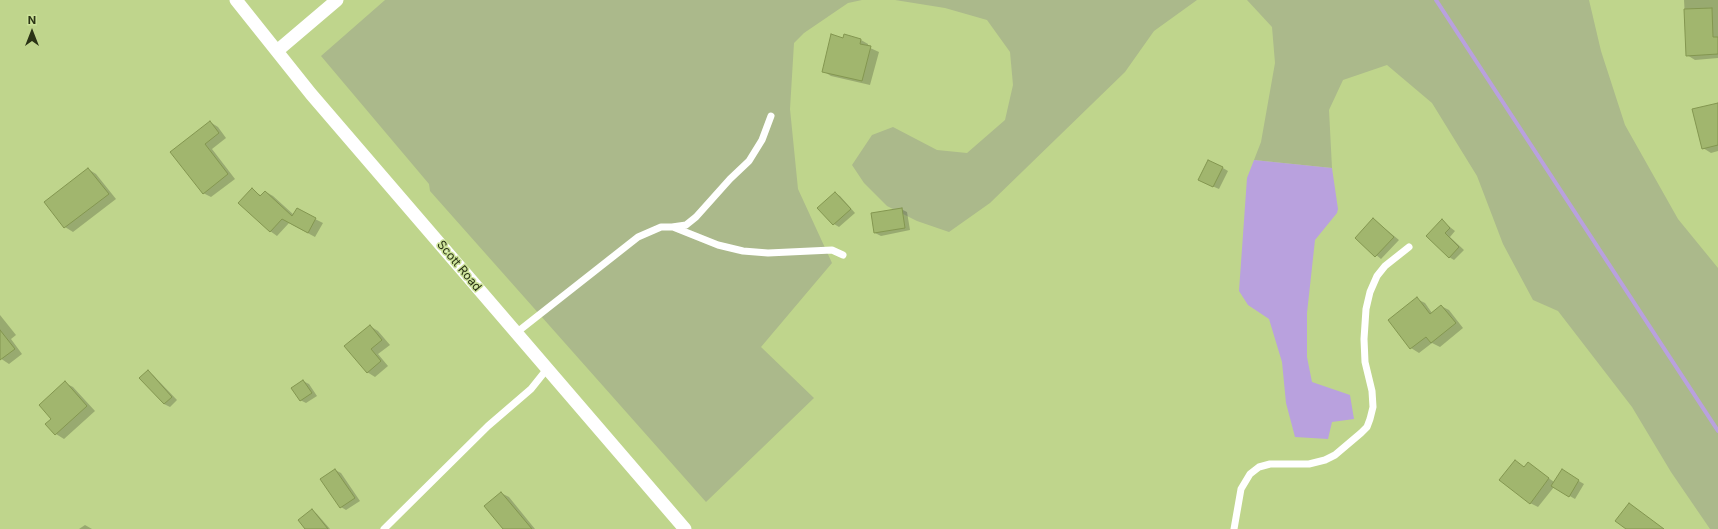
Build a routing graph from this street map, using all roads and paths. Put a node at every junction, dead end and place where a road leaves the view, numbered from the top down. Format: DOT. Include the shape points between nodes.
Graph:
graph roads {
  1 [pos="236,0"];
  2 [pos="337,0"];
  3 [pos="278,51"];
  4 [pos="771,116"];
  5 [pos="672,227"];
  6 [pos="1410,247"];
  7 [pos="843,255"];
  8 [pos="516,333"];
  9 [pos="547,369"];
  10 [pos="384,529"];
  11 [pos="685,529"];
  12 [pos="1234,529"];
  1 -- 3 [label="street, Scott Road"];
  2 -- 3 [label="street"];
  3 -- 8 [label="street, Scott Road" via="311,94"];
  4 -- 5 [label="lane" via="762,140 749,161 696,217 686,224"];
  5 -- 7 [label="lane" via="718,245 743,251 768,254 832,250"];
  5 -- 8 [label="lane" via="661,227 638,237"];
  6 -- 12 [label="lane" via="1385,266 1370,292 1364,339 1365,362 1373,407 1367,427 1335,455 1324,460 1309,464 1270,464 1259,467 1250,474 1241,489"];
  8 -- 9 [label="street, Scott Road"];
  9 -- 10 [label="lane" via="531,389 488,426"];
  9 -- 11 [label="street, Scott Road"];
}
